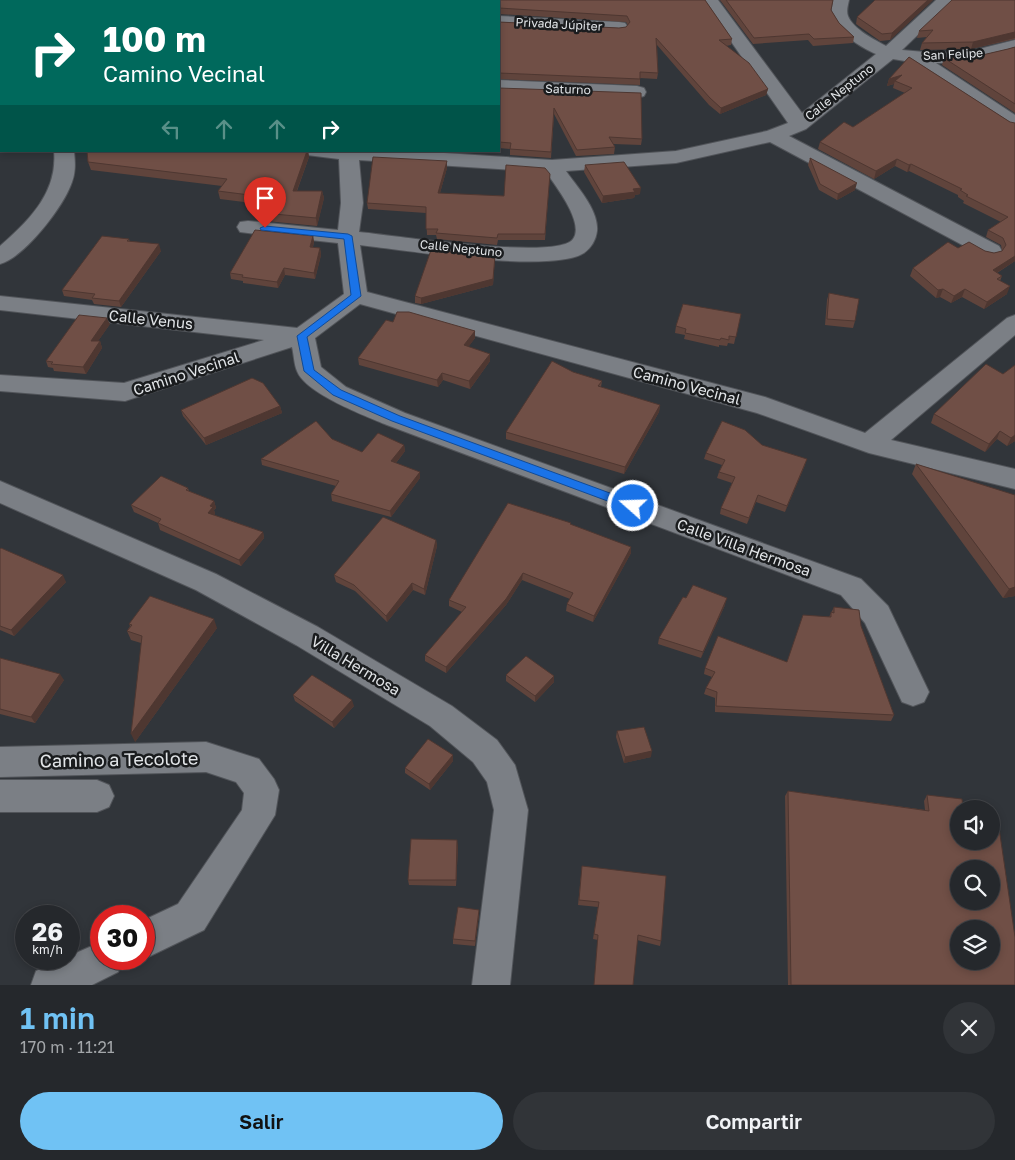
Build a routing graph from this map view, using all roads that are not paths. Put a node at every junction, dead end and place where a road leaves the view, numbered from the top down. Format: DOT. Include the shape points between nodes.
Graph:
graph roads {
  1 [pos="710,0"];
  2 [pos="855,0"];
  3 [pos="946,0"];
  4 [pos="840,7"];
  5 [pos="500,21"];
  6 [pos="619,27"];
  7 [pos="1011,49"];
  8 [pos="889,53"];
  9 [pos="915,56"];
  10 [pos="500,86"];
  11 [pos="637,92"];
  12 [pos="1015,123"];
  13 [pos="799,125"];
  14 [pos="773,136"];
  15 [pos="64,152"];
  16 [pos="331,152"];
  17 [pos="348,153"];
  18 [pos="552,166"];
  19 [pos="248,227"];
  20 [pos="348,236"];
  21 [pos="991,251"];
  22 [pos="0,257"];
  23 [pos="356,296"];
  24 [pos="0,303"];
  25 [pos="1015,323"];
  26 [pos="302,336"];
  27 [pos="0,383"];
  28 [pos="869,444"];
  29 [pos="1015,479"];
  30 [pos="0,491"];
  31 [pos="913,692"];
  32 [pos="0,762"];
  33 [pos="0,796"];
  34 [pos="97,796"];
  35 [pos="155,935"];
  36 [pos="90,966"];
  37 [pos="50,985"];
  38 [pos="491,985"];
  1 -- 13 [label="street"];
  2 -- 4 [label="street"];
  3 -- 8 [label="street, Calle Neptuno"];
  4 -- 8 [label="street" via="853,32"];
  5 -- 6 [label="street, Privada Júpiter"];
  7 -- 9 [label="street, San Felipe" via="963,56"];
  8 -- 9 [label="street, San Felipe"];
  8 -- 13 [label="street, Calle Neptuno"];
  9 -- 12 [label="street"];
  10 -- 11 [label="street, Saturno"];
  13 -- 14 [label="street, Calle Neptuno"];
  14 -- 18 [label="street, Calle Neptuno" via="676,157"];
  14 -- 21 [label="street"];
  15 -- 22 [label="street" via="67,160 64,179 51,204 21,239"];
  16 -- 17 [label="street, Calle Neptuno"];
  17 -- 18 [label="street, Calle Neptuno"];
  17 -- 20 [label="street" via="352,203"];
  18 -- 20 [label="street, Calle Neptuno" via="584,217 588,230 586,241 575,250 526,256"];
  19 -- 20 [label="street, Calle Neptuno"];
  20 -- 23 [label="street"];
  23 -- 26 [label="street, Camino Vecinal"];
  23 -- 28 [label="street, Camino Vecinal" via="765,406"];
  24 -- 26 [label="street, Calle Venus"];
  25 -- 28 [label="street"];
  26 -- 27 [label="street, Camino Vecinal" via="125,392"];
  26 -- 31 [label="street, Calle Villa Hermosa" via="309,371 337,393 396,419 851,587 877,615"];
  28 -- 29 [label="street, Camino Vecinal"];
  30 -- 38 [label="street, Villa Hermosa" via="206,582 307,636 441,716 486,751 502,776 511,810"];
  32 -- 35 [label="street, Camino a Tecolote" via="206,757 247,770 262,790 258,815 191,917"];
  33 -- 34 [label="street"];
  36 -- 37 [label="street"];
}
